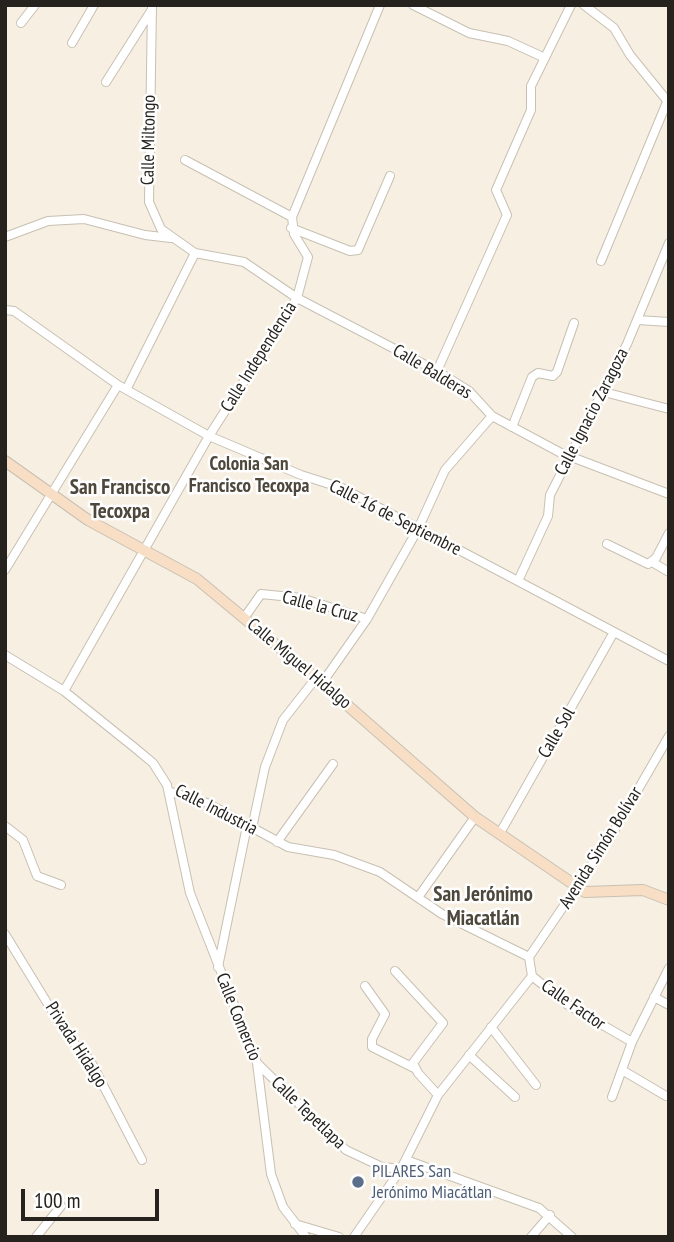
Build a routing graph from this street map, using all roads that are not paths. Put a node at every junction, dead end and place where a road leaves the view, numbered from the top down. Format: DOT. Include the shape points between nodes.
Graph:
graph roads {
  1 [pos="34,5"];
  2 [pos="94,5"];
  3 [pos="380,5"];
  4 [pos="413,5"];
  5 [pos="571,5"];
  6 [pos="584,5"];
  7 [pos="154,6"];
  8 [pos="21,23"];
  9 [pos="72,43"];
  10 [pos="545,58"];
  11 [pos="106,82"];
  12 [pos="668,103"];
  13 [pos="185,160"];
  14 [pos="390,176"];
  15 [pos="292,217"];
  16 [pos="291,228"];
  17 [pos="5,237"];
  18 [pos="171,238"];
  19 [pos="669,243"];
  20 [pos="195,253"];
  21 [pos="601,261"];
  22 [pos="297,298"];
  23 [pos="10,310"];
  24 [pos="638,320"];
  25 [pos="669,322"];
  26 [pos="574,323"];
  27 [pos="437,371"];
  28 [pos="123,387"];
  29 [pos="604,392"];
  30 [pos="669,409"];
  31 [pos="492,416"];
  32 [pos="512,427"];
  33 [pos="209,436"];
  34 [pos="570,455"];
  35 [pos="5,461"];
  36 [pos="19,471"];
  37 [pos="5,473"];
  38 [pos="52,494"];
  39 [pos="669,495"];
  40 [pos="418,529"];
  41 [pos="669,533"];
  42 [pos="607,544"];
  43 [pos="145,550"];
  44 [pos="652,562"];
  45 [pos="5,570"];
  46 [pos="669,572"];
  47 [pos="518,581"];
  48 [pos="244,618"];
  49 [pos="367,619"];
  50 [pos="614,632"];
  51 [pos="5,654"];
  52 [pos="669,661"];
  53 [pos="319,680"];
  54 [pos="64,691"];
  55 [pos="669,736"];
  56 [pos="332,764"];
  57 [pos="171,792"];
  58 [pos="475,817"];
  59 [pos="5,826"];
  60 [pos="249,827"];
  61 [pos="500,833"];
  62 [pos="277,842"];
  63 [pos="61,885"];
  64 [pos="579,887"];
  65 [pos="419,895"];
  66 [pos="669,900"];
  67 [pos="5,934"];
  68 [pos="529,957"];
  69 [pos="218,967"];
  70 [pos="669,968"];
  71 [pos="395,971"];
  72 [pos="532,976"];
  73 [pos="365,986"];
  74 [pos="654,998"];
  75 [pos="669,1004"];
  76 [pos="491,1027"];
  77 [pos="632,1042"];
  78 [pos="469,1055"];
  79 [pos="257,1063"];
  80 [pos="414,1068"];
  81 [pos="622,1070"];
  82 [pos="536,1085"];
  83 [pos="438,1094"];
  84 [pos="666,1096"];
  85 [pos="515,1097"];
  86 [pos="612,1097"];
  87 [pos="142,1160"];
  88 [pos="406,1160"];
  89 [pos="401,1169"];
  90 [pos="61,1206"];
  91 [pos="550,1215"];
  92 [pos="294,1223"];
  93 [pos="36,1237"];
  94 [pos="306,1237"];
  95 [pos="339,1237"];
  96 [pos="354,1237"];
  97 [pos="531,1237"];
  98 [pos="572,1237"];
  1 -- 8 [label="street"];
  2 -- 9 [label="street"];
  3 -- 15 [label="street"];
  4 -- 10 [label="street" via="469,33 508,41"];
  5 -- 10 [label="street"];
  6 -- 12 [label="street" via="614,28"];
  7 -- 11 [label="street"];
  7 -- 18 [label="street, Calle Miltongo" via="149,201 155,218"];
  10 -- 27 [label="street" via="531,86 531,110 496,190 507,215"];
  12 -- 21 [label="street"];
  13 -- 15 [label="street"];
  14 -- 16 [label="street" via="358,250"];
  15 -- 16 [label="street"];
  16 -- 22 [label="street, Calle Independencia" via="308,257"];
  17 -- 18 [label="street" via="48,221 84,219"];
  18 -- 20 [label="street, Calle Miltongo"];
  19 -- 24 [label="street, Calle Ignacio Zaragoza"];
  20 -- 22 [label="street, Calle Balderas" via="244,262"];
  20 -- 28 [label="street"];
  22 -- 27 [label="street, Calle Balderas"];
  22 -- 33 [label="street, Calle Independencia"];
  23 -- 28 [label="street, Calle 16 de Septiembre"];
  24 -- 25 [label="street"];
  24 -- 29 [label="street, Calle Ignacio Zaragoza"];
  26 -- 32 [label="street" via="557,372 532,377"];
  27 -- 31 [label="street, Calle Balderas" via="469,391"];
  28 -- 33 [label="street, Calle 16 de Septiembre"];
  28 -- 38 [label="street"];
  29 -- 30 [label="street"];
  29 -- 34 [label="street, Calle Ignacio Zaragoza"];
  31 -- 32 [label="street, Calle Balderas"];
  31 -- 40 [label="street" via="445,470"];
  32 -- 34 [label="street, Calle Balderas"];
  33 -- 40 [label="street, Calle 16 de Septiembre" via="342,488"];
  33 -- 43 [label="street, Calle Independencia"];
  34 -- 39 [label="street, Calle Balderas"];
  34 -- 47 [label="street, Calle Ignacio Zaragoza"];
  35 -- 36 [label="street, Calle Miguel Hidalgo"];
  36 -- 37 [label="street"];
  36 -- 38 [label="street, Calle Miguel Hidalgo"];
  38 -- 43 [label="street, Calle Miguel Hidalgo" via="88,520"];
  38 -- 45 [label="street"];
  40 -- 47 [label="street, Calle 16 de Septiembre"];
  40 -- 49 [label="street"];
  41 -- 44 [label="street"];
  42 -- 44 [label="street"];
  43 -- 48 [label="street, Calle Miguel Hidalgo" via="197,579"];
  43 -- 54 [label="street, Calle Independencia"];
  44 -- 46 [label="street"];
  47 -- 50 [label="street, Calle 16 de Septiembre"];
  48 -- 49 [label="street, Calle la Cruz" via="261,594 301,598"];
  48 -- 53 [label="street, Calle Miguel Hidalgo"];
  49 -- 53 [label="street"];
  50 -- 52 [label="street, Calle 16 de Septiembre"];
  50 -- 61 [label="street, Calle Sol"];
  51 -- 54 [label="street, Calle Industria"];
  53 -- 58 [label="street, Calle Miguel Hidalgo"];
  53 -- 60 [label="street" via="283,720"];
  54 -- 57 [label="street, Calle Industria" via="153,764"];
  55 -- 64 [label="street, Avenida Simón Bolívar"];
  56 -- 62 [label="street"];
  57 -- 60 [label="street, Calle Industria" via="207,803"];
  57 -- 69 [label="street, Calle Comercio" via="190,893"];
  58 -- 61 [label="street, Calle Miguel Hidalgo"];
  58 -- 65 [label="street"];
  59 -- 63 [label="street" via="23,840 37,876"];
  60 -- 62 [label="street, Calle Industria"];
  60 -- 69 [label="street"];
  61 -- 64 [label="street, Calle Miguel Hidalgo"];
  62 -- 65 [label="street, Calle Industria" via="347,859"];
  64 -- 66 [label="street" via="594,894 643,890"];
  64 -- 68 [label="street, Avenida Simón Bolívar"];
  65 -- 68 [label="street" via="442,914"];
  67 -- 87 [label="street, Privada Hidalgo" via="68,1037 90,1060"];
  68 -- 72 [label="street, Calle Factor"];
  69 -- 79 [label="street, Calle Comercio"];
  70 -- 74 [label="street"];
  71 -- 80 [label="street" via="443,1023 416,1058"];
  72 -- 76 [label="street"];
  72 -- 77 [label="street, Calle Factor" via="568,1005"];
  73 -- 80 [label="street" via="385,1014 372,1047"];
  74 -- 75 [label="street"];
  74 -- 77 [label="street"];
  76 -- 78 [label="street"];
  76 -- 82 [label="street"];
  77 -- 81 [label="street"];
  78 -- 83 [label="street"];
  78 -- 85 [label="street"];
  79 -- 89 [label="street, Calle Tepetlapa" via="345,1150 382,1167"];
  79 -- 92 [label="street, Calle Comercio" via="271,1174"];
  80 -- 83 [label="street"];
  81 -- 84 [label="street"];
  81 -- 86 [label="street"];
  83 -- 88 [label="street"];
  88 -- 89 [label="street"];
  88 -- 91 [label="street"];
  89 -- 96 [label="street"];
  90 -- 93 [label="street"];
  91 -- 97 [label="street"];
  91 -- 98 [label="street"];
  92 -- 94 [label="street, Calle Comercio"];
  92 -- 95 [label="street"];
}
